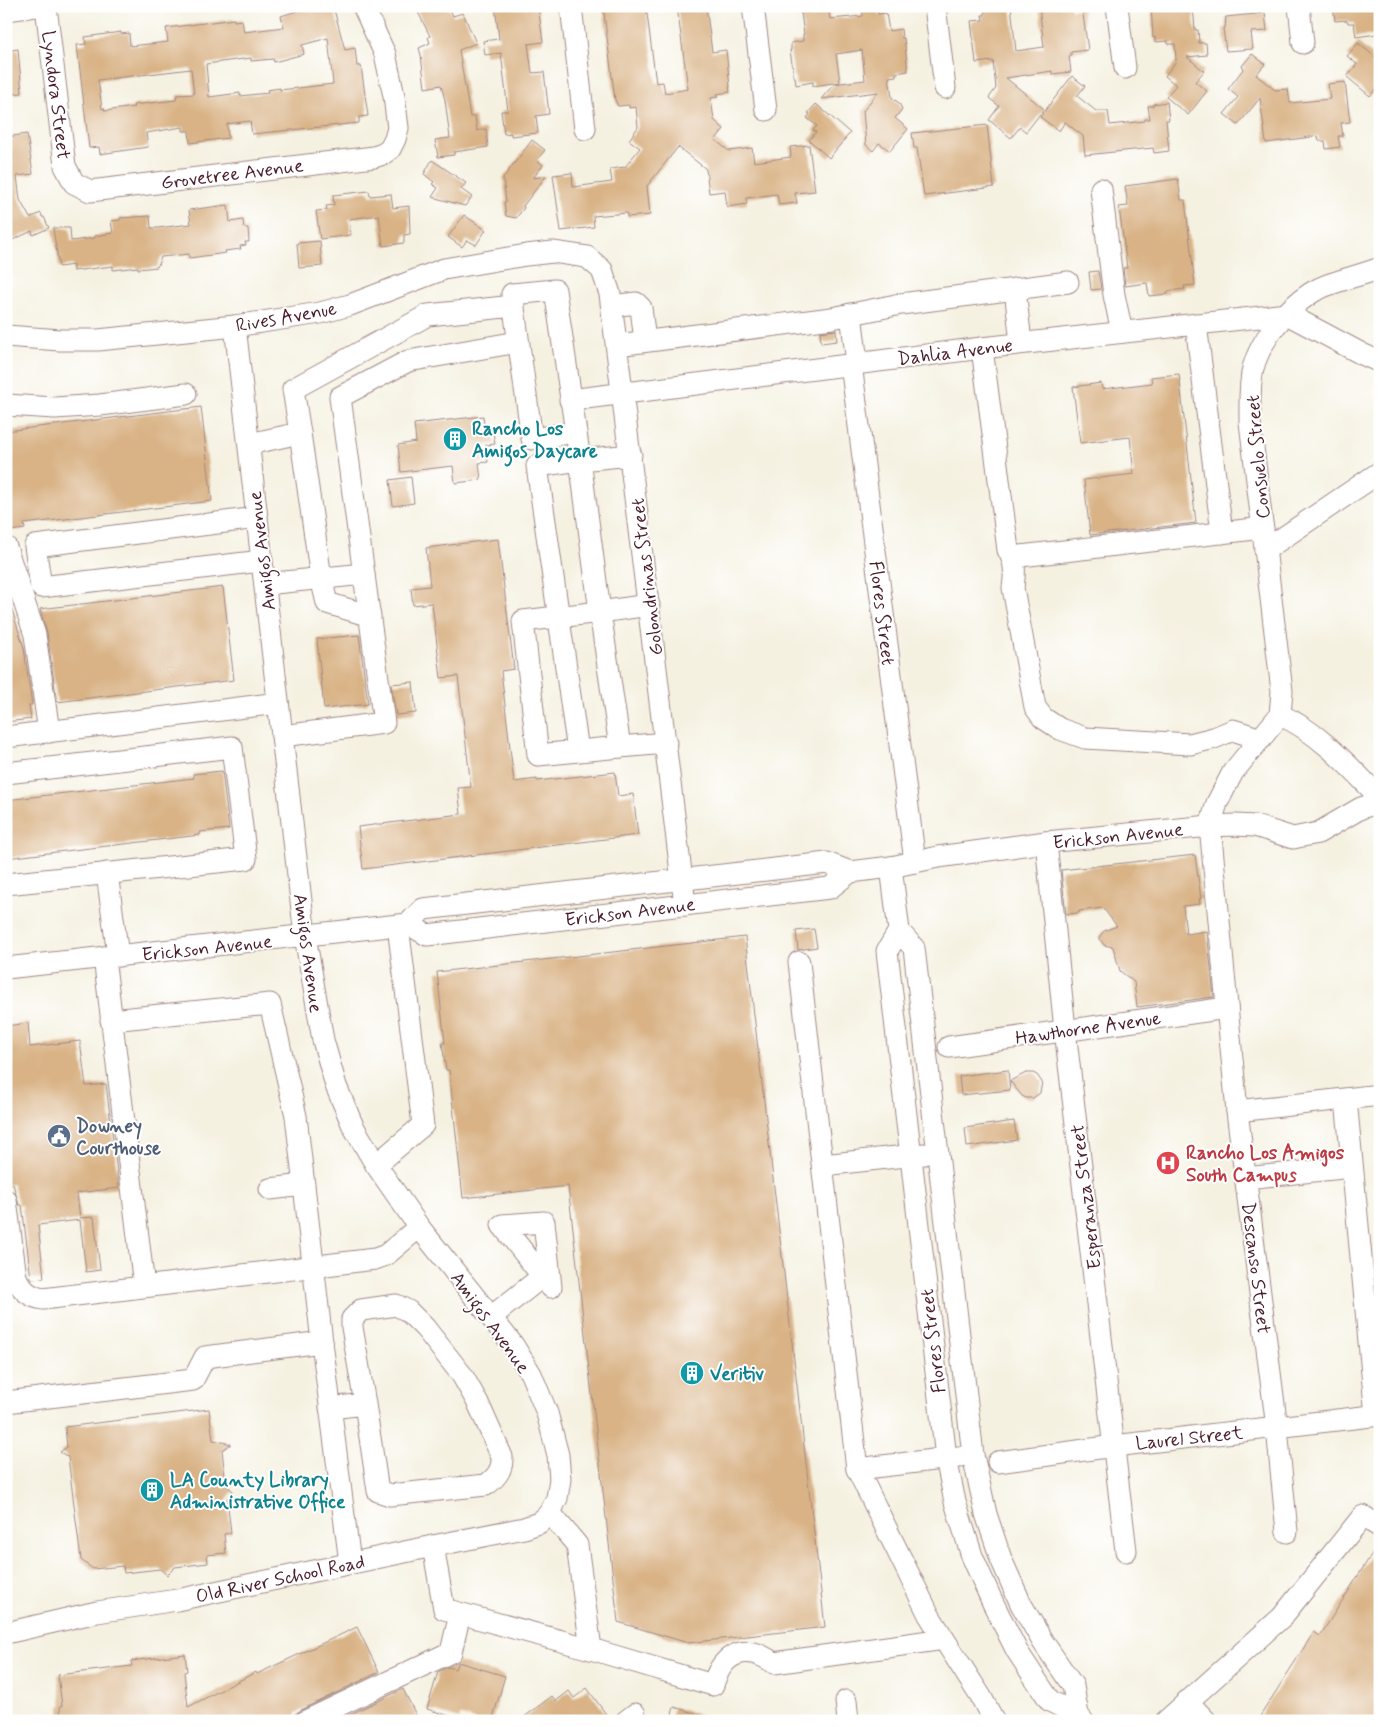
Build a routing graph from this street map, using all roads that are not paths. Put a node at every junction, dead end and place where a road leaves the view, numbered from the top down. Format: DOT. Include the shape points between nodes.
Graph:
graph roads {
  1 [pos="36,6"];
  2 [pos="46,6"];
  3 [pos="363,6"];
  4 [pos="571,6"];
  5 [pos="753,6"];
  6 [pos="935,6"];
  7 [pos="1117,6"];
  8 [pos="1299,6"];
  9 [pos="6,10"];
  10 [pos="1303,43"];
  11 [pos="1124,68"];
  12 [pos="945,88"];
  13 [pos="766,110"];
  14 [pos="585,129"];
  15 [pos="74,183"];
  16 [pos="1101,189"];
  17 [pos="587,257"];
  18 [pos="1380,268"];
  19 [pos="1068,282"];
  20 [pos="1015,289"];
  21 [pos="514,306"];
  22 [pos="612,306"];
  23 [pos="1287,314"];
  24 [pos="849,315"];
  25 [pos="1196,324"];
  26 [pos="235,326"];
  27 [pos="1122,332"];
  28 [pos="6,336"];
  29 [pos="654,340"];
  30 [pos="518,342"];
  31 [pos="1021,343"];
  32 [pos="617,345"];
  33 [pos="982,348"];
  34 [pos="1380,362"];
  35 [pos="854,364"];
  36 [pos="623,392"];
  37 [pos="186,394"];
  38 [pos="570,400"];
  39 [pos="6,405"];
  40 [pos="576,432"];
  41 [pos="300,433"];
  42 [pos="532,439"];
  43 [pos="249,444"];
  44 [pos="631,455"];
  45 [pos="580,460"];
  46 [pos="537,466"];
  47 [pos="1380,472"];
  48 [pos="257,518"];
  49 [pos="1263,528"];
  50 [pos="1222,533"];
  51 [pos="6,547"];
  52 [pos="1265,550"];
  53 [pos="1012,557"];
  54 [pos="262,560"];
  55 [pos="38,570"];
  56 [pos="15,573"];
  57 [pos="364,574"];
  58 [pos="321,578"];
  59 [pos="265,584"];
  60 [pos="649,605"];
  61 [pos="600,612"];
  62 [pos="370,616"];
  63 [pos="558,617"];
  64 [pos="278,703"];
  65 [pos="1280,715"];
  66 [pos="49,732"];
  67 [pos="282,736"];
  68 [pos="6,737"];
  69 [pos="1261,739"];
  70 [pos="666,743"];
  71 [pos="620,747"];
  72 [pos="578,751"];
  73 [pos="6,773"];
  74 [pos="1380,798"];
  75 [pos="1380,802"];
  76 [pos="1210,826"];
  77 [pos="1046,842"];
  78 [pos="915,862"];
  79 [pos="891,867"];
  80 [pos="850,872"];
  81 [pos="106,873"];
  82 [pos="682,879"];
  83 [pos="6,884"];
  84 [pos="685,905"];
  85 [pos="403,925"];
  86 [pos="899,931"];
  87 [pos="305,936"];
  88 [pos="111,957"];
  89 [pos="799,962"];
  90 [pos="10,971"];
  91 [pos="1228,1008"];
  92 [pos="111,1020"];
  93 [pos="1065,1030"];
  94 [pos="949,1046"];
  95 [pos="1380,1095"];
  96 [pos="1346,1099"];
  97 [pos="1237,1111"];
  98 [pos="937,1153"];
  99 [pos="911,1156"];
  100 [pos="376,1165"];
  101 [pos="823,1165"];
  102 [pos="1352,1167"];
  103 [pos="1246,1178"];
  104 [pos="304,1185"];
  105 [pos="270,1189"];
  106 [pos="6,1200"];
  107 [pos="419,1228"];
  108 [pos="313,1266"];
  109 [pos="543,1276"];
  110 [pos="144,1286"];
  111 [pos="492,1317"];
  112 [pos="322,1342"];
  113 [pos="6,1402"];
  114 [pos="365,1404"];
  115 [pos="330,1408"];
  116 [pos="1378,1415"];
  117 [pos="1277,1428"];
  118 [pos="1114,1446"];
  119 [pos="973,1455"];
  120 [pos="946,1458"];
  121 [pos="998,1462"];
  122 [pos="857,1469"];
  123 [pos="550,1513"];
  124 [pos="1380,1527"];
  125 [pos="1287,1532"];
  126 [pos="433,1546"];
  127 [pos="1126,1551"];
  128 [pos="350,1563"];
  129 [pos="460,1614"];
  130 [pos="6,1634"];
  131 [pos="944,1639"];
  132 [pos="591,1649"];
  133 [pos="1187,1701"];
  134 [pos="1077,1719"];
  135 [pos="306,1721"];
  136 [pos="994,1721"];
  137 [pos="1166,1721"];
  138 [pos="1206,1721"];
  1 -- 9 [label="street"];
  2 -- 15 [label="street, Lyndora Street" via="65,166"];
  3 -- 15 [label="street, Grovetree Avenue" via="385,54 394,96 398,128 390,149 383,154 90,191"];
  4 -- 14 [label="street"];
  5 -- 13 [label="street"];
  6 -- 12 [label="street"];
  7 -- 11 [label="street"];
  8 -- 10 [label="street"];
  16 -- 27 [label="street"];
  17 -- 22 [label="street, Golondrinas Street" via="602,270"];
  17 -- 26 [label="street, Rives Avenue" via="553,252 471,263 444,269 320,313"];
  18 -- 23 [label="street, Consuelo Street" via="1311,293"];
  19 -- 20 [label="street"];
  20 -- 24 [label="street" via="901,304"];
  20 -- 31 [label="street"];
  21 -- 30 [label="street"];
  21 -- 38 [label="street" via="512,294 555,290"];
  21 -- 41 [label="street" via="428,315 293,389"];
  22 -- 29 [label="street" via="636,303"];
  22 -- 32 [label="street, Golondrinas Street"];
  23 -- 25 [label="street, Dahlia Avenue"];
  23 -- 34 [label="street"];
  23 -- 49 [label="street, Consuelo Street" via="1262,346 1253,368 1250,392 1250,422"];
  24 -- 29 [label="street"];
  24 -- 35 [label="street, Flores Street"];
  25 -- 27 [label="street, Dahlia Avenue"];
  25 -- 50 [label="street"];
  26 -- 28 [label="street, Rives Avenue" via="98,340"];
  26 -- 43 [label="street, Amigos Avenue"];
  27 -- 31 [label="street, Dahlia Avenue"];
  29 -- 32 [label="street"];
  30 -- 42 [label="street"];
  30 -- 57 [label="street" via="408,361 340,397"];
  31 -- 33 [label="street, Dahlia Avenue"];
  32 -- 36 [label="street, Golondrinas Street"];
  33 -- 35 [label="street, Dahlia Avenue"];
  33 -- 53 [label="street" via="1008,550"];
  35 -- 36 [label="street, Dahlia Avenue"];
  35 -- 78 [label="street, Flores Street"];
  36 -- 38 [label="street, Dahlia Avenue"];
  36 -- 44 [label="street, Golondrinas Street"];
  37 -- 39 [label="street" via="55,408"];
  38 -- 40 [label="street"];
  40 -- 42 [label="street"];
  40 -- 45 [label="street"];
  41 -- 43 [label="street"];
  41 -- 58 [label="street"];
  42 -- 46 [label="street"];
  43 -- 48 [label="street, Amigos Avenue"];
  44 -- 45 [label="street"];
  44 -- 60 [label="street, Golondrinas Street"];
  45 -- 46 [label="street"];
  45 -- 61 [label="street"];
  46 -- 63 [label="street"];
  47 -- 52 [label="street"];
  48 -- 54 [label="street, Amigos Avenue"];
  48 -- 55 [label="street" via="35,546"];
  49 -- 50 [label="street"];
  49 -- 52 [label="street, Consuelo Street"];
  50 -- 53 [label="street"];
  51 -- 56 [label="street"];
  52 -- 65 [label="street, Consuelo Street" via="1282,691"];
  53 -- 69 [label="street" via="1016,570 1013,588 1035,707 1043,718 1060,729 1085,738 1190,744 1233,730"];
  54 -- 55 [label="street" via="41,587"];
  54 -- 59 [label="street, Amigos Avenue"];
  55 -- 56 [label="street"];
  56 -- 66 [label="street" via="35,635"];
  57 -- 58 [label="street"];
  57 -- 62 [label="street"];
  58 -- 59 [label="street"];
  58 -- 62 [label="street" via="327,603"];
  59 -- 64 [label="street, Amigos Avenue"];
  60 -- 61 [label="street"];
  60 -- 70 [label="street, Golondrinas Street"];
  61 -- 63 [label="street"];
  61 -- 71 [label="street"];
  62 -- 67 [label="street" via="384,723"];
  63 -- 72 [label="street"];
  63 -- 72 [label="street" via="523,621 538,755"];
  64 -- 66 [label="street"];
  64 -- 67 [label="street, Amigos Avenue"];
  65 -- 69 [label="street"];
  65 -- 74 [label="street" via="1297,722 1319,739"];
  66 -- 68 [label="street"];
  67 -- 87 [label="street, Amigos Avenue"];
  69 -- 76 [label="street" via="1233,772"];
  70 -- 71 [label="street"];
  70 -- 82 [label="street, Golondrinas Street"];
  71 -- 72 [label="street"];
  73 -- 81 [label="street" via="232,746 246,858"];
  75 -- 76 [label="street, Erickson Avenue" via="1361,808 1318,833 1293,838 1255,826"];
  76 -- 77 [label="street, Erickson Avenue"];
  76 -- 91 [label="street, Descanso Street"];
  77 -- 78 [label="street, Erickson Avenue"];
  77 -- 93 [label="street, Esperanza Street"];
  78 -- 79 [label="street, Erickson Avenue"];
  79 -- 80 [label="street, Erickson Avenue"];
  79 -- 86 [label="street"];
  80 -- 82 [label="street, Erickson Avenue" via="827,863"];
  80 -- 84 [label="street, Erickson Avenue" via="830,888"];
  81 -- 83 [label="street"];
  81 -- 88 [label="street"];
  82 -- 84 [label="street, Golondrinas Street"];
  82 -- 85 [label="street, Erickson Avenue" via="423,909"];
  84 -- 85 [label="street, Erickson Avenue" via="426,935"];
  85 -- 87 [label="street, Erickson Avenue"];
  85 -- 100 [label="street" via="423,1125"];
  86 -- 98 [label="street, Flores Street" via="914,948"];
  86 -- 99 [label="street, Flores Street" via="887,950"];
  87 -- 88 [label="street, Erickson Avenue"];
  87 -- 100 [label="street, Amigos Avenue" via="323,1040 336,1086 353,1126"];
  88 -- 90 [label="street, Erickson Avenue"];
  88 -- 92 [label="street"];
  89 -- 101 [label="street"];
  91 -- 93 [label="street, Hawthorne Avenue"];
  91 -- 97 [label="street, Descanso Street"];
  92 -- 104 [label="street" via="270,1004 296,1116"];
  92 -- 110 [label="street"];
  93 -- 94 [label="street, Hawthorne Avenue"];
  93 -- 118 [label="street, Esperanza Street"];
  95 -- 96 [label="street"];
  96 -- 97 [label="street"];
  96 -- 102 [label="street"];
  97 -- 103 [label="street, Descanso Street"];
  98 -- 99 [label="street"];
  98 -- 119 [label="street, Flores Street"];
  99 -- 101 [label="street"];
  99 -- 120 [label="street, Flores Street"];
  100 -- 107 [label="street, Amigos Avenue"];
  101 -- 122 [label="street"];
  102 -- 103 [label="street"];
  102 -- 116 [label="street"];
  103 -- 117 [label="street, Descanso Street"];
  104 -- 105 [label="street"];
  104 -- 108 [label="street"];
  106 -- 110 [label="street" via="14,1270 19,1284 28,1294 43,1299"];
  107 -- 108 [label="street" via="386,1255 375,1259"];
  107 -- 111 [label="street, Amigos Avenue"];
  108 -- 110 [label="street"];
  108 -- 112 [label="street"];
  109 -- 111 [label="street"];
  111 -- 123 [label="street, Amigos Avenue" via="531,1374 547,1412 558,1455 560,1479"];
  112 -- 113 [label="street" via="205,1357 193,1380"];
  112 -- 115 [label="street"];
  114 -- 114 [label="street" via="378,1492 390,1495 486,1485 497,1476 503,1465 478,1403 462,1375 425,1328 408,1311 396,1305 361,1310 352,1319"];
  114 -- 115 [label="street"];
  115 -- 128 [label="street"];
  116 -- 117 [label="street, Laurel Street"];
  117 -- 118 [label="street, Laurel Street"];
  117 -- 125 [label="street, Descanso Street"];
  118 -- 121 [label="street, Laurel Street"];
  118 -- 127 [label="street, Esperanza Street"];
  119 -- 120 [label="street"];
  119 -- 134 [label="street, Flores Street" via="986,1514 1001,1560 1038,1634 1073,1686"];
  120 -- 122 [label="street"];
  120 -- 134 [label="street, Flores Street" via="955,1502 972,1556 992,1602 1017,1651 1050,1701"];
  122 -- 131 [label="street"];
  123 -- 126 [label="street, Old River School Road" via="524,1528"];
  123 -- 132 [label="street" via="577,1545"];
  124 -- 133 [label="street" via="1363,1516 1282,1617"];
  126 -- 128 [label="street, Old River School Road"];
  126 -- 129 [label="street" via="444,1609"];
  128 -- 130 [label="street, Old River School Road" via="177,1600 97,1612"];
  129 -- 132 [label="street"];
  129 -- 135 [label="street" via="451,1652"];
  131 -- 132 [label="street" via="774,1663 760,1654 746,1652 730,1656 719,1669 713,1684"];
  131 -- 136 [label="street"];
  133 -- 137 [label="street"];
  133 -- 138 [label="street"];
}
